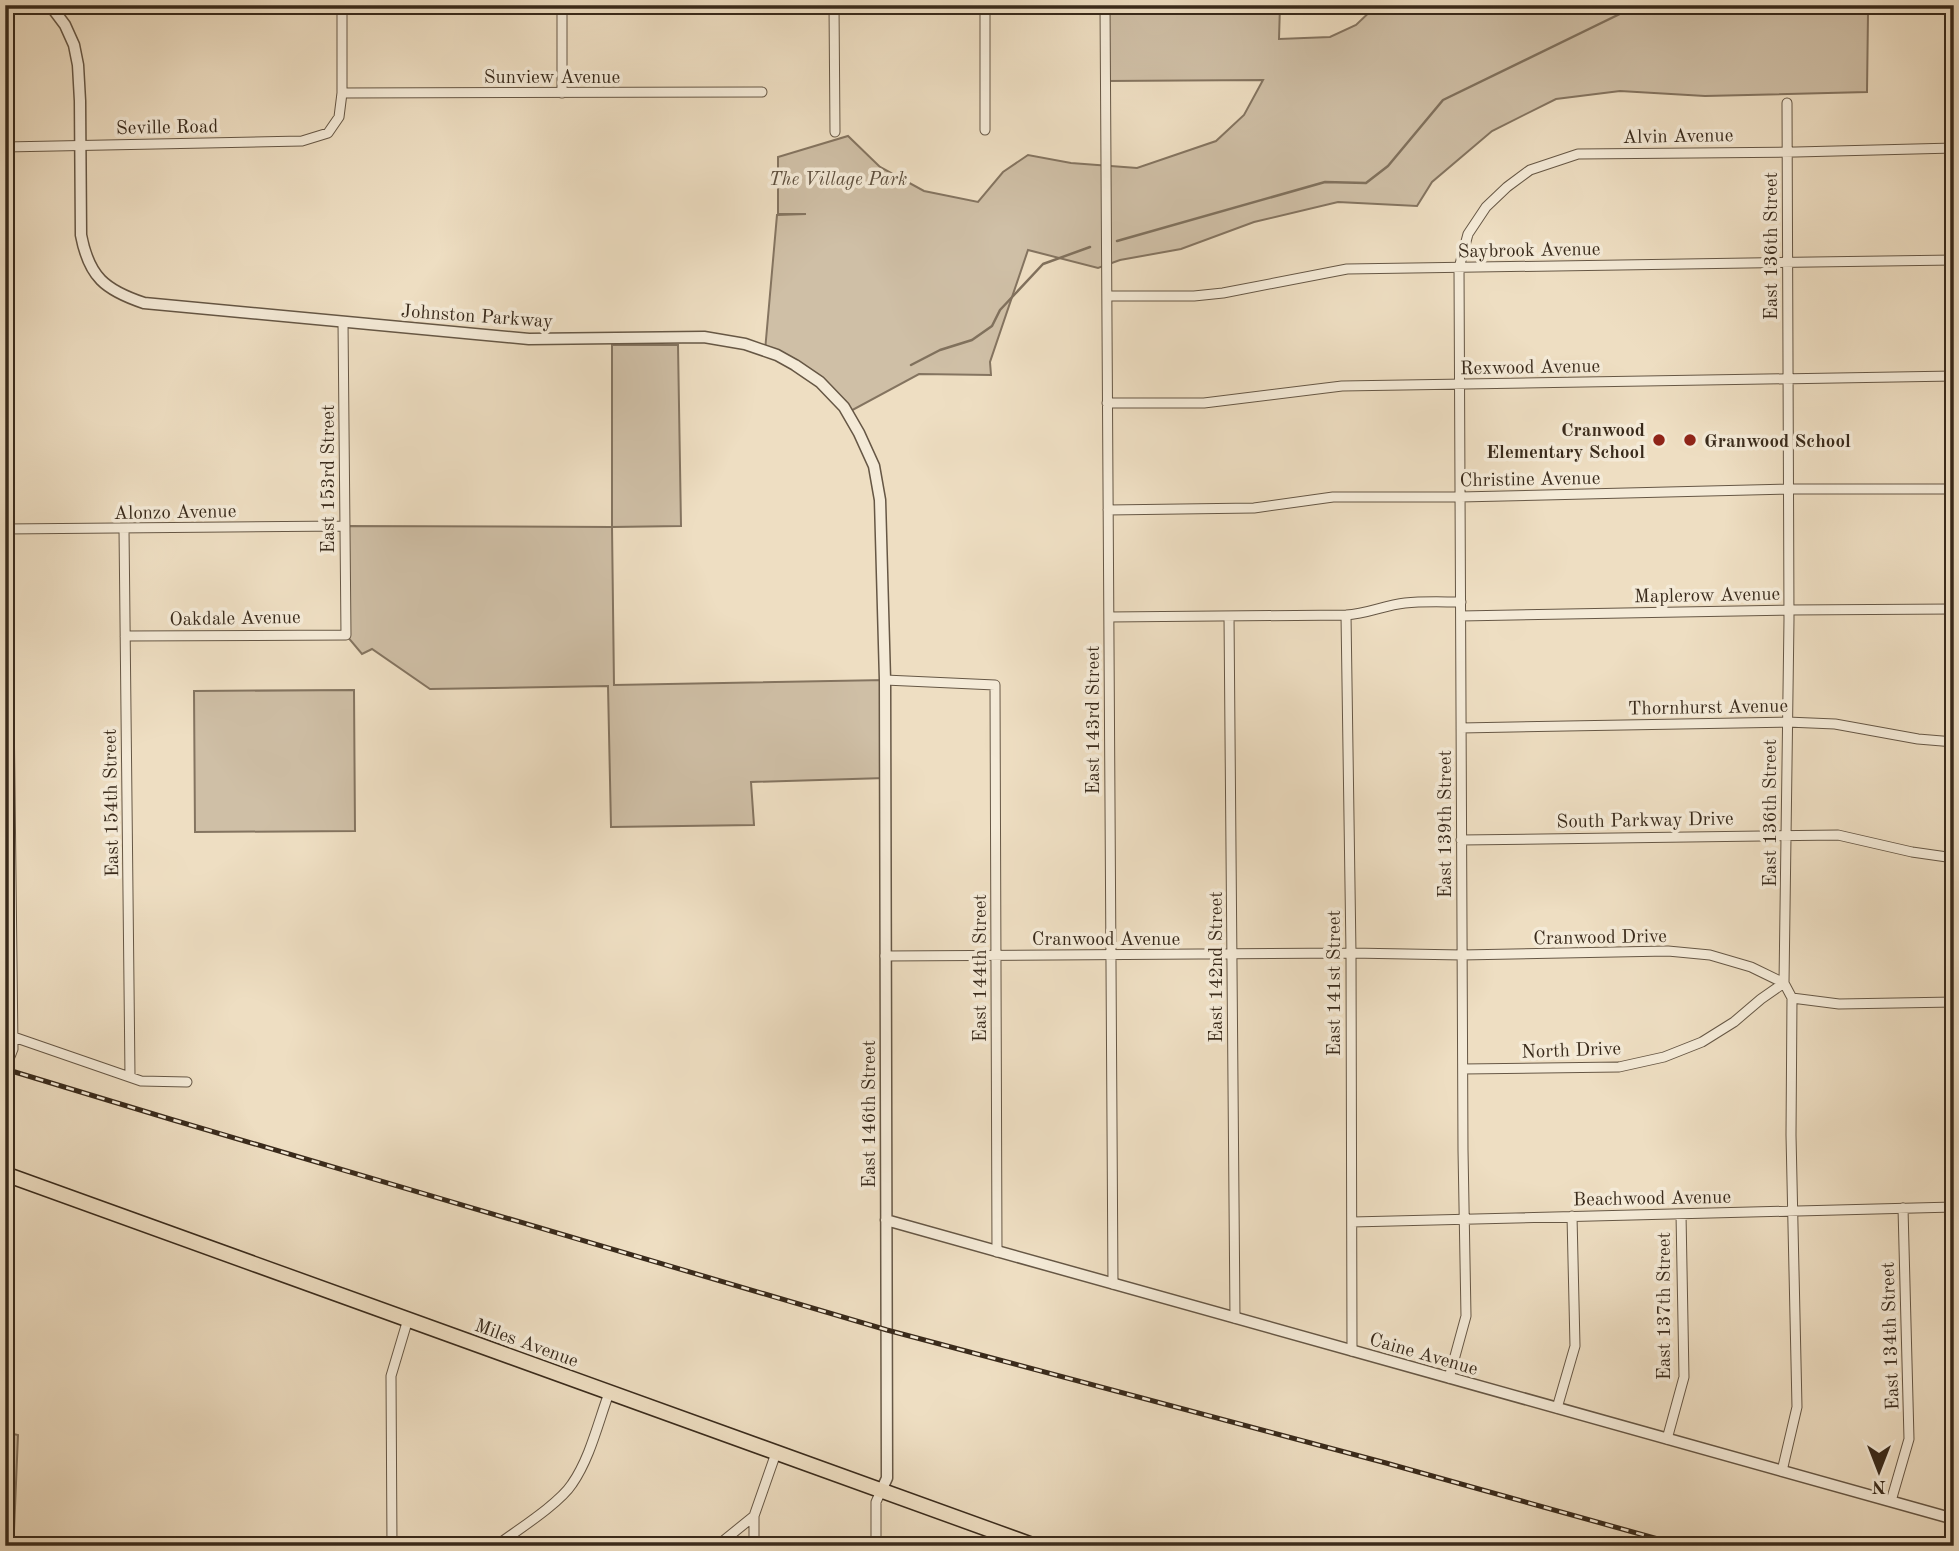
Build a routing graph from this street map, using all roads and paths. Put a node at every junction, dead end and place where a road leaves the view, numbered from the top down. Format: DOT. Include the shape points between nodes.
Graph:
graph roads {
  1 [pos="50,5"];
  2 [pos="342,5"];
  3 [pos="562,5"];
  4 [pos="834,5"];
  5 [pos="985,5"];
  6 [pos="1105,5"];
  7 [pos="762,92"];
  8 [pos="342,93"];
  9 [pos="562,93"];
  10 [pos="1787,103"];
  11 [pos="985,130"];
  12 [pos="835,132"];
  13 [pos="81,146"];
  14 [pos="5,147"];
  15 [pos="1954,148"];
  16 [pos="1787,152"];
  17 [pos="1954,260"];
  18 [pos="1787,262"];
  19 [pos="1459,268"];
  20 [pos="1107,296"];
  21 [pos="344,322"];
  22 [pos="1954,376"];
  23 [pos="1788,379"];
  24 [pos="1460,385"];
  25 [pos="1107,403"];
  26 [pos="1789,489"];
  27 [pos="1954,489"];
  28 [pos="1460,497"];
  29 [pos="1108,510"];
  30 [pos="345,526"];
  31 [pos="6,529"];
  32 [pos="124,529"];
  33 [pos="1461,602"];
  34 [pos="1954,609"];
  35 [pos="1788,610"];
  36 [pos="1346,615"];
  37 [pos="1229,616"];
  38 [pos="1461,616"];
  39 [pos="1109,617"];
  40 [pos="346,635"];
  41 [pos="125,636"];
  42 [pos="885,680"];
  43 [pos="1787,722"];
  44 [pos="1461,728"];
  45 [pos="1954,742"];
  46 [pos="1787,834"];
  47 [pos="1461,840"];
  48 [pos="1954,858"];
  49 [pos="1350,953"];
  50 [pos="1411,954"];
  51 [pos="996,955"];
  52 [pos="1111,955"];
  53 [pos="1233,955"];
  54 [pos="1462,955"];
  55 [pos="885,956"];
  56 [pos="1784,983"];
  57 [pos="1792,998"];
  58 [pos="1954,1002"];
  59 [pos="9,1036"];
  60 [pos="5,1069"];
  61 [pos="1463,1069"];
  62 [pos="130,1076"];
  63 [pos="187,1082"];
  64 [pos="5,1174"];
  65 [pos="1954,1207"];
  66 [pos="1903,1208"];
  67 [pos="1793,1212"];
  68 [pos="1681,1213"];
  69 [pos="1572,1216"];
  70 [pos="1464,1218"];
  71 [pos="886,1220"];
  72 [pos="1352,1222"];
  73 [pos="997,1252"];
  74 [pos="1113,1284"];
  75 [pos="1235,1318"];
  76 [pos="408,1319"];
  77 [pos="1352,1351"];
  78 [pos="1449,1378"];
  79 [pos="609,1393"];
  80 [pos="1558,1408"];
  81 [pos="1667,1439"];
  82 [pos="776,1453"];
  83 [pos="1782,1471"];
  84 [pos="881,1492"];
  85 [pos="1892,1501"];
  86 [pos="754,1516"];
  87 [pos="1954,1519"];
  88 [pos="992,1530"];
  89 [pos="718,1545"];
  90 [pos="754,1545"];
  91 [pos="392,1546"];
  92 [pos="496,1546"];
  93 [pos="876,1546"];
  94 [pos="992,1546"];
  95 [pos="1035,1546"];
  1 -- 13 [label="street, Johnston Parkway" via="74,45"];
  2 -- 8 [label="street"];
  3 -- 9 [label="street"];
  4 -- 12 [label="street"];
  5 -- 11 [label="street"];
  6 -- 20 [label="street, East 143rd Street"];
  7 -- 9 [label="street, Sunview Avenue"];
  8 -- 9 [label="street, Sunview Avenue"];
  8 -- 13 [label="street, Seville Road" via="339,117 328,133 302,141"];
  10 -- 16 [label="street, East 136th Street"];
  13 -- 14 [label="street, Seville Road"];
  13 -- 21 [label="street, Johnston Parkway" via="81,235 85,253 106,286 144,303"];
  15 -- 16 [label="street, Alvin Avenue"];
  16 -- 18 [label="street, East 136th Street"];
  16 -- 19 [label="street, Alvin Avenue" via="1578,154 1530,170 1486,207 1468,234"];
  17 -- 18 [label="street, Saybrook Avenue"];
  18 -- 19 [label="street, Saybrook Avenue"];
  18 -- 23 [label="street, East 136th Street"];
  19 -- 20 [label="street, Saybrook Avenue" via="1347,269 1223,293"];
  19 -- 24 [label="street, East 139th Street"];
  20 -- 25 [label="street, East 143rd Street"];
  21 -- 30 [label="street, East 153rd Street"];
  21 -- 42 [label="street, Johnston Parkway" via="530,339 704,337 745,344 795,365 844,407 874,466 880,500"];
  22 -- 23 [label="street, Rexwood Avenue"];
  23 -- 24 [label="street, Rexwood Avenue"];
  23 -- 26 [label="street, East 136th Street"];
  24 -- 25 [label="street, Rexwood Avenue" via="1342,386 1204,403"];
  24 -- 28 [label="street, East 139th Street"];
  25 -- 29 [label="street, East 143rd Street"];
  26 -- 27 [label="street, Christine Avenue"];
  26 -- 28 [label="street, Christine Avenue"];
  26 -- 35 [label="street, East 136th Street"];
  28 -- 29 [label="street, Christine Avenue" via="1333,497 1254,508"];
  28 -- 33 [label="street, East 139th Street"];
  29 -- 39 [label="street, East 143rd Street"];
  30 -- 32 [label="street, Alonzo Avenue"];
  30 -- 40 [label="street, East 153rd Street"];
  31 -- 32 [label="street, Alonzo Avenue"];
  31 -- 59 [label="street"];
  32 -- 41 [label="street, East 154th Street"];
  33 -- 36 [label="street" via="1408,602"];
  33 -- 38 [label="street, East 139th Street"];
  34 -- 35 [label="street, Maplerow Avenue"];
  35 -- 38 [label="street, Maplerow Avenue"];
  35 -- 43 [label="street, East 136th Street"];
  36 -- 37 [label="street"];
  36 -- 49 [label="street, East 141st Street"];
  37 -- 39 [label="street"];
  37 -- 53 [label="street, East 142nd Street"];
  38 -- 44 [label="street, East 139th Street"];
  39 -- 52 [label="street, East 143rd Street"];
  40 -- 41 [label="street, Oakdale Avenue"];
  41 -- 62 [label="street, East 154th Street"];
  42 -- 51 [label="street, East 144th Street" via="995,685"];
  42 -- 55 [label="street, East 146th Street"];
  43 -- 44 [label="street, Thornhurst Avenue"];
  43 -- 45 [label="street, Thornhurst Avenue" via="1835,724"];
  43 -- 46 [label="street, East 136th Street"];
  44 -- 47 [label="street, East 139th Street"];
  46 -- 47 [label="street, South Parkway Drive"];
  46 -- 48 [label="street, South Parkway Drive" via="1838,835"];
  46 -- 56 [label="street, East 136th Street"];
  47 -- 54 [label="street, East 139th Street"];
  49 -- 50 [label="street, Cranwood Avenue"];
  49 -- 53 [label="street, Cranwood Avenue"];
  49 -- 72 [label="street, East 141st Street"];
  50 -- 54 [label="street, Cranwood Drive"];
  51 -- 52 [label="street, Cranwood Avenue"];
  51 -- 55 [label="street, Cranwood Avenue"];
  51 -- 73 [label="street, East 144th Street"];
  52 -- 53 [label="street, Cranwood Avenue"];
  52 -- 74 [label="street, East 143rd Street"];
  53 -- 75 [label="street, East 142nd Street"];
  54 -- 56 [label="street, Cranwood Drive" via="1668,951 1710,955"];
  54 -- 61 [label="street, East 139th Street"];
  55 -- 71 [label="street, East 146th Street"];
  56 -- 57 [label="street, East 136th Street"];
  56 -- 61 [label="street, North Drive" via="1702,1042 1664,1057 1619,1068"];
  57 -- 58 [label="street" via="1839,1004"];
  57 -- 67 [label="street, East 136th Street"];
  59 -- 60 [label="street" via="13,1049"];
  59 -- 62 [label="street"];
  61 -- 70 [label="street, East 139th Street"];
  62 -- 63 [label="street" via="141,1082"];
  64 -- 76 [label="main road, Miles Avenue"];
  65 -- 66 [label="street, Beachwood Avenue"];
  66 -- 67 [label="street, Beachwood Avenue"];
  66 -- 85 [label="street, East 134th Street" via="1909,1439"];
  67 -- 68 [label="street, Beachwood Avenue"];
  67 -- 83 [label="street, East 136th Street" via="1797,1407"];
  68 -- 69 [label="street, Beachwood Avenue"];
  68 -- 81 [label="street, East 137th Street" via="1684,1377"];
  69 -- 70 [label="street, Beachwood Avenue"];
  69 -- 80 [label="street" via="1575,1346"];
  70 -- 72 [label="street, Beachwood Avenue"];
  70 -- 78 [label="street, East 139th Street" via="1466,1316"];
  71 -- 73 [label="street, Caine Avenue"];
  71 -- 84 [label="street, East 146th Street" via="887,1478"];
  72 -- 77 [label="street, East 141st Street"];
  73 -- 74 [label="street, Caine Avenue"];
  74 -- 75 [label="street, Caine Avenue"];
  75 -- 77 [label="street, Caine Avenue"];
  76 -- 79 [label="main road, Miles Avenue"];
  76 -- 91 [label="street" via="391,1376"];
  77 -- 78 [label="street, Caine Avenue"];
  78 -- 80 [label="street, Caine Avenue"];
  79 -- 82 [label="main road, Miles Avenue"];
  79 -- 92 [label="street" via="572,1486"];
  80 -- 81 [label="street, Caine Avenue"];
  81 -- 83 [label="street, Caine Avenue"];
  82 -- 84 [label="main road, Miles Avenue"];
  82 -- 86 [label="street"];
  83 -- 85 [label="street, Caine Avenue"];
  84 -- 88 [label="main road, Miles Avenue"];
  84 -- 93 [label="street, East 146th Street" via="876,1502"];
  85 -- 87 [label="street, Caine Avenue"];
  86 -- 89 [label="street"];
  86 -- 90 [label="street"];
  88 -- 94 [label="street"];
  88 -- 95 [label="main road, Miles Avenue"];
  89 -- 90 [label="street"];
}
